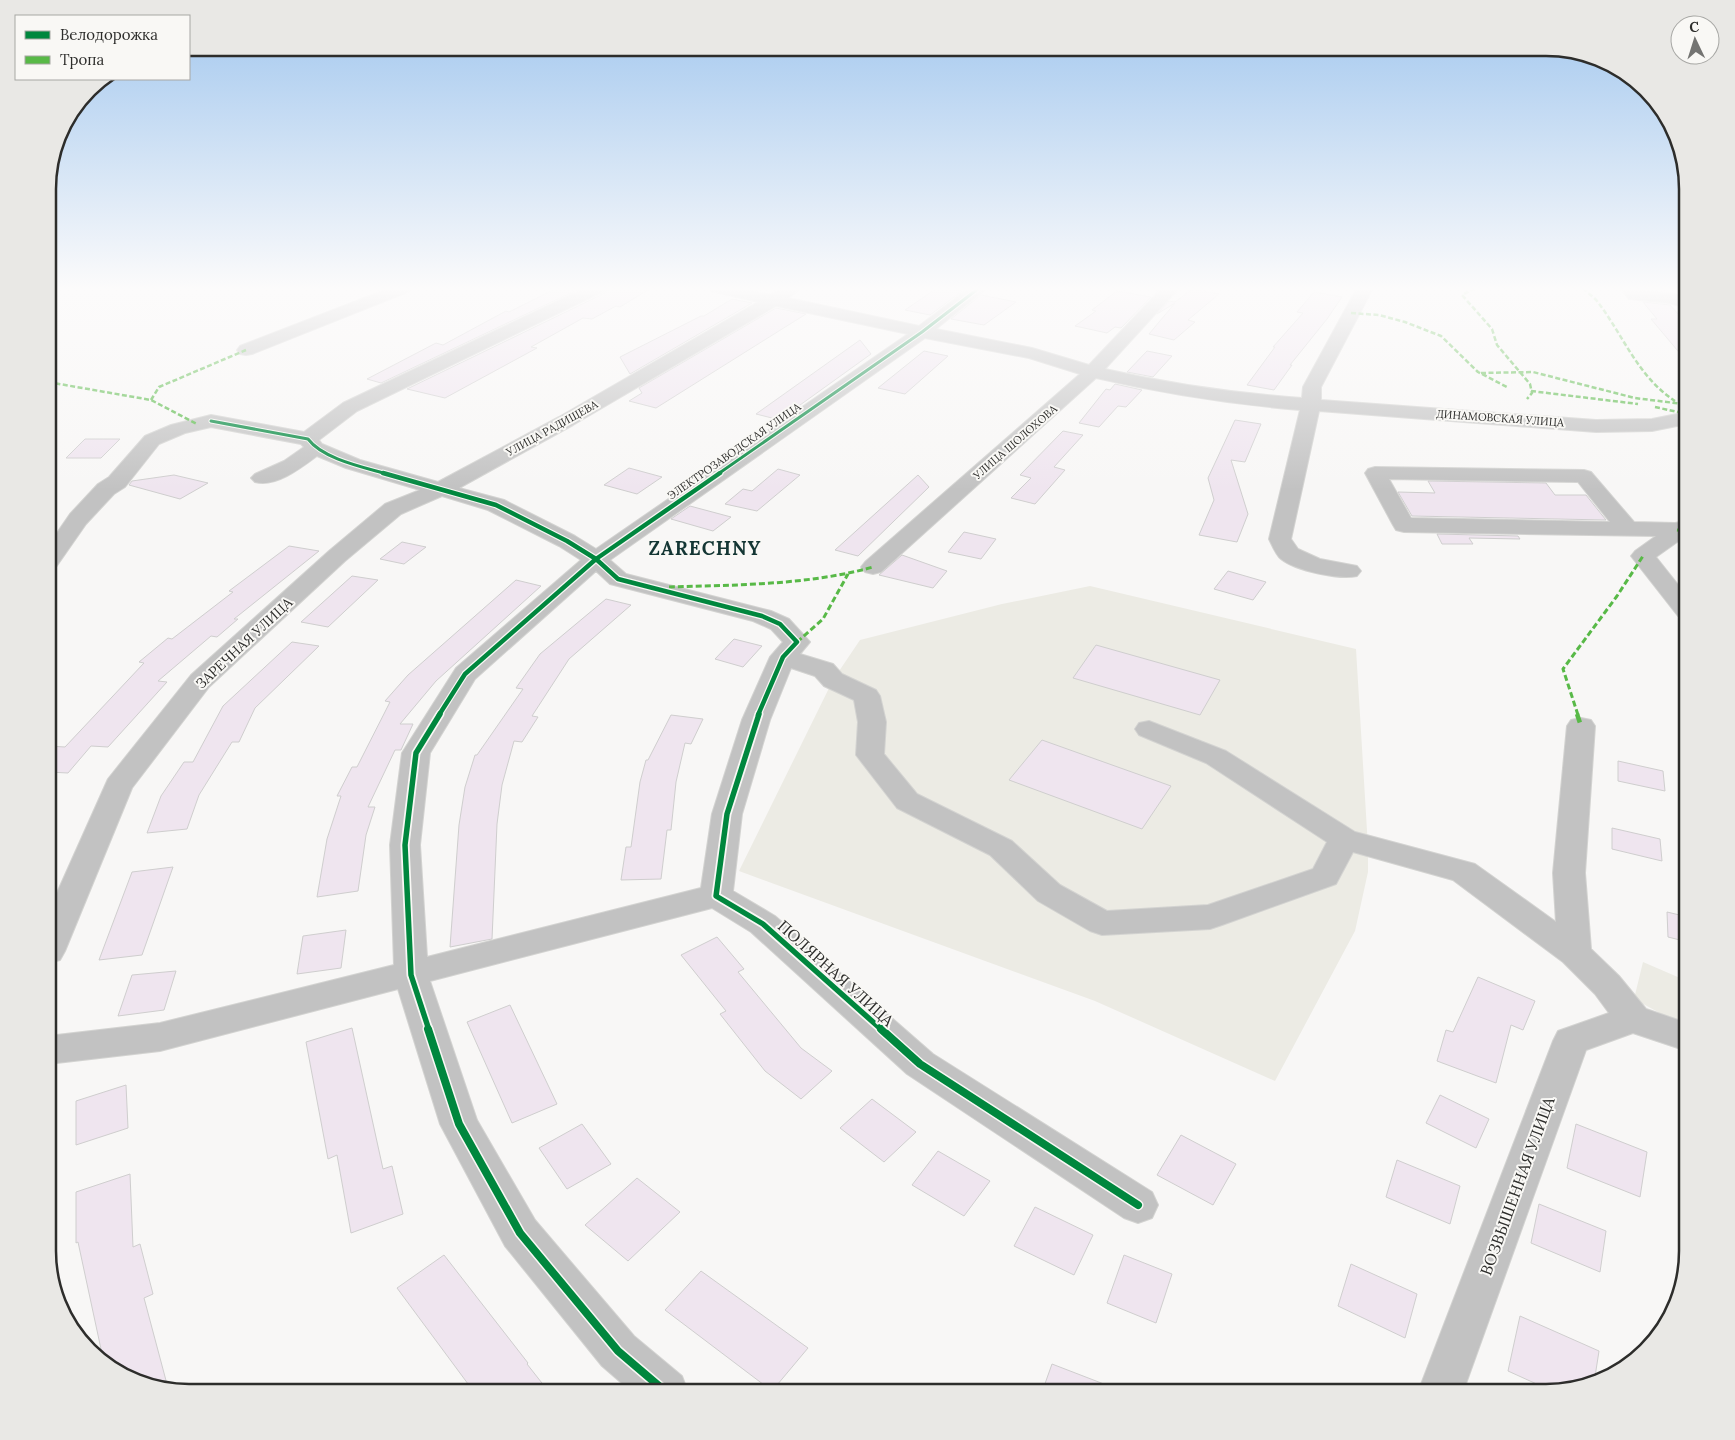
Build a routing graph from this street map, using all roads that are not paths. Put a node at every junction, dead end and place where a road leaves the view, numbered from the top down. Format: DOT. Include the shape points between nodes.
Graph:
graph roads {
  1 [pos="458,355"];
  2 [pos="677,355"];
  3 [pos="889,355"];
  4 [pos="1039,355"];
  5 [pos="1109,355"];
  6 [pos="1329,355"];
  7 [pos="1093,372"];
  8 [pos="1311,404"];
  9 [pos="1679,413"];
  10 [pos="312,444"];
  11 [pos="262,478"];
  12 [pos="439,490"];
  13 [pos="1627,528"];
  14 [pos="1679,528"];
  15 [pos="1679,530"];
  16 [pos="57,549"];
  17 [pos="596,559"];
  18 [pos="872,567"];
  19 [pos="1349,571"];
  20 [pos="1679,600"];
  21 [pos="790,650"];
  22 [pos="1581,726"];
  23 [pos="1149,728"];
  24 [pos="1344,839"];
  25 [pos="716,896"];
  26 [pos="57,929"];
  27 [pos="1575,952"];
  28 [pos="411,975"];
  29 [pos="1633,1019"];
  30 [pos="1679,1034"];
  31 [pos="57,1049"];
  32 [pos="1138,1204"];
  33 [pos="657,1384"];
  34 [pos="1444,1384"];
  1 -- 10 [label="street" via="350,407"];
  2 -- 12 [label="street, УЛИЦА РАДИЩЕВА"];
  3 -- 17 [label="street, ЭЛЕКТРОЗАВОДСКАЯ УЛИЦА"];
  4 -- 7 [label="street, ДИНАМОВСКАЯ УЛИЦА"];
  5 -- 7 [label="street, УЛИЦА ШОЛОХОВА"];
  6 -- 8 [label="street" via="1312,387"];
  7 -- 8 [label="street, ДИНАМОВСКАЯ УЛИЦА" via="1163,388 1247,400"];
  7 -- 18 [label="street, УЛИЦА ШОЛОХОВА"];
  8 -- 9 [label="street, ДИНАМОВСКАЯ УЛИЦА" via="1596,426 1652,425"];
  8 -- 19 [label="street" via="1280,539 1289,554 1314,565"];
  10 -- 11 [label="street" via="291,465"];
  10 -- 12 [label="street" via="353,464"];
  10 -- 16 [label="street" via="211,421 178,429 152,440 117,482 78,519"];
  12 -- 17 [label="street" via="496,506"];
  12 -- 26 [label="street, ЗАРЕЧНАЯ УЛИЦА" via="393,509 328,554 200,681 118,786"];
  13 -- 13 [label="street" via="1404,525 1375,473 1584,476"];
  13 -- 14 [label="street"];
  15 -- 20 [label="street" via="1643,556"];
  17 -- 21 [label="street" via="618,579 762,616 780,624"];
  17 -- 28 [label="street, ЭЛЕКТРОЗАВОДСКАЯ УЛИЦА" via="465,674 416,753 404,845"];
  21 -- 24 [label="street" via="824,670 833,680 867,696 872,722 870,755 907,801 1001,848 1049,893 1102,923 1210,917 1325,876"];
  21 -- 25 [label="street" via="756,720 727,814"];
  22 -- 27 [label="street" via="1569,873"];
  23 -- 24 [label="street" via="1216,757"];
  24 -- 27 [label="street" via="1464,872"];
  25 -- 28 [label="street"];
  25 -- 32 [label="street, ПОЛЯРНАЯ УЛИЦА" via="763,924 920,1064"];
  27 -- 29 [label="street" via="1607,985"];
  28 -- 31 [label="street" via="160,1037"];
  28 -- 33 [label="street, ЭЛЕКТРОЗАВОДСКАЯ УЛИЦА" via="458,1124 520,1233 618,1351"];
  29 -- 30 [label="street"];
  29 -- 34 [label="street, ВОЗВЫШЕННАЯ УЛИЦА" via="1571,1041"];
}
